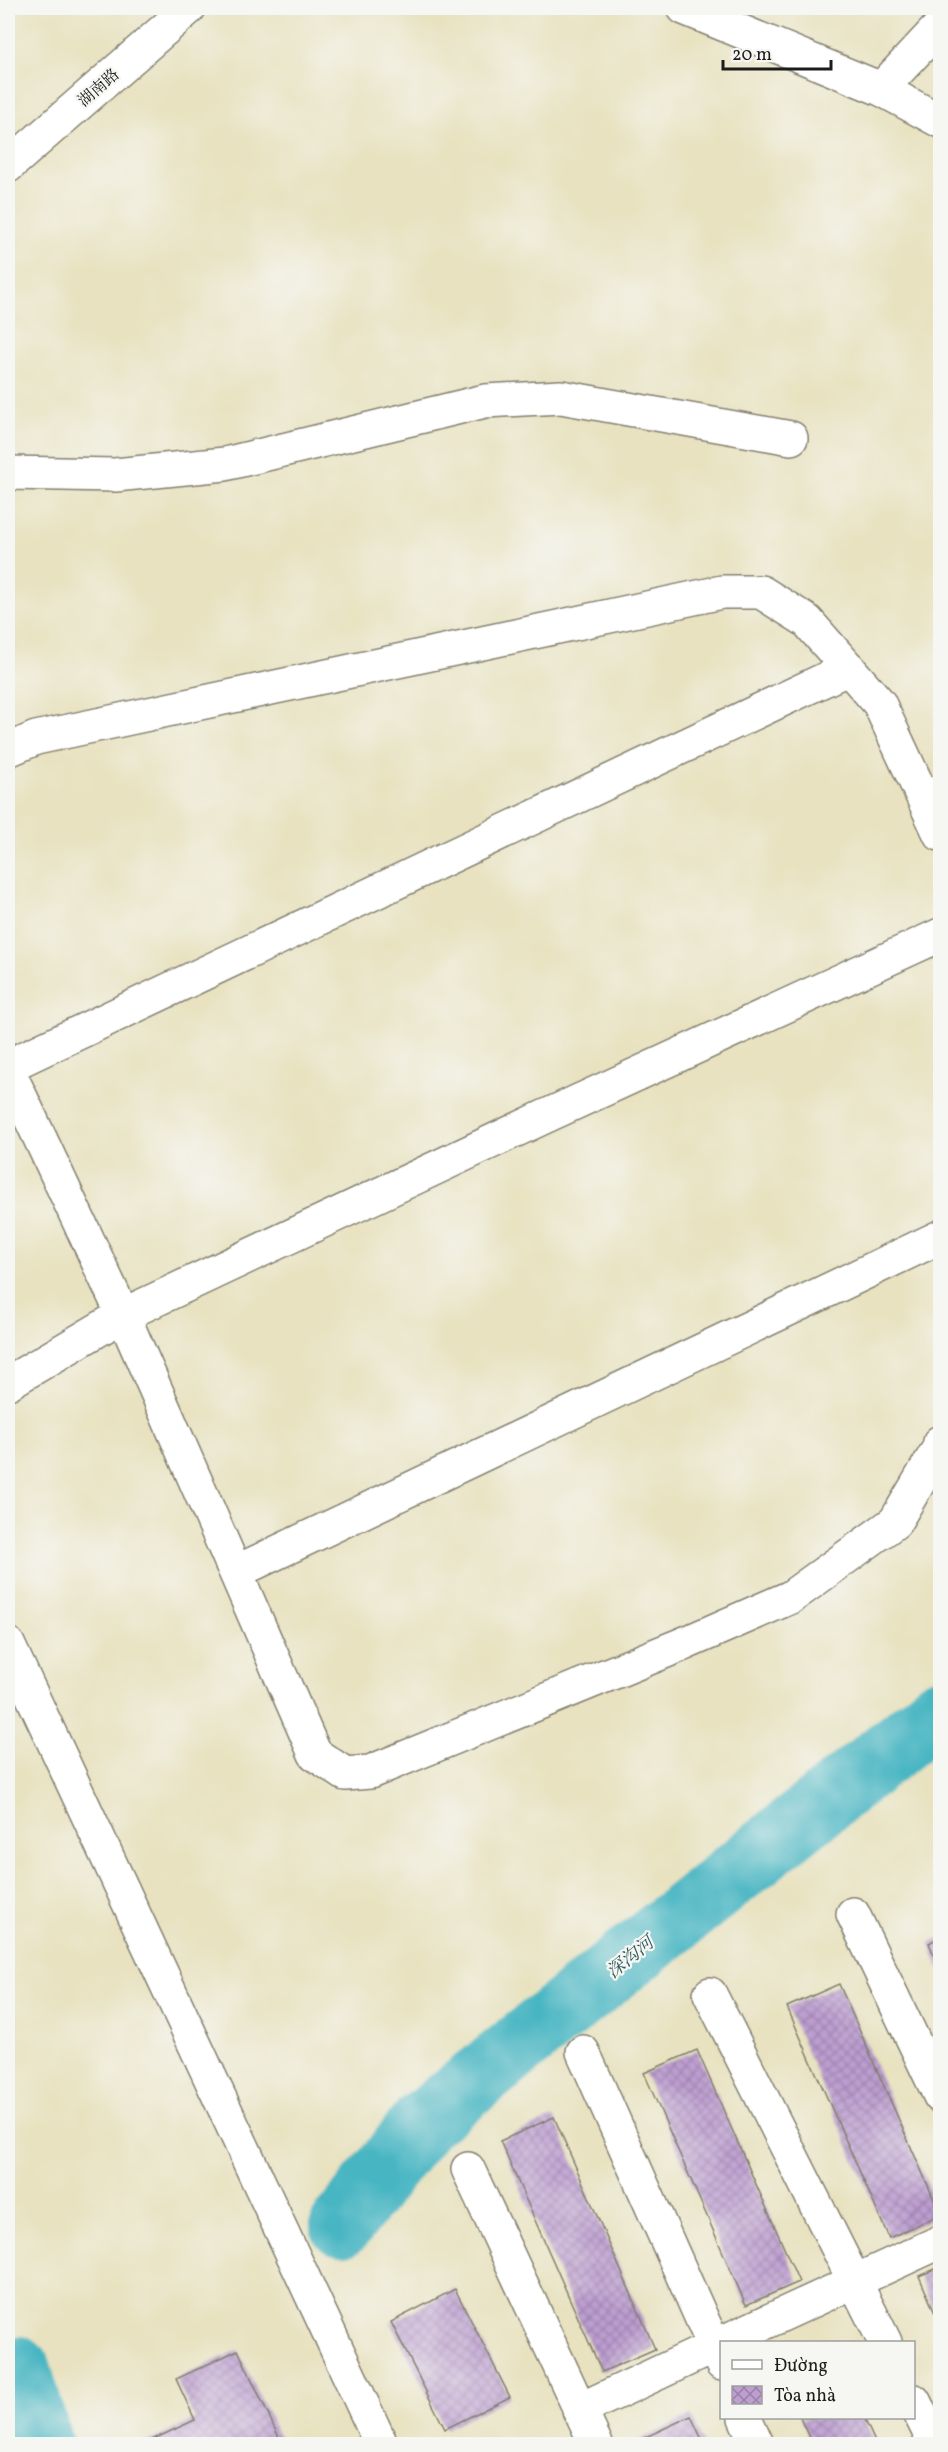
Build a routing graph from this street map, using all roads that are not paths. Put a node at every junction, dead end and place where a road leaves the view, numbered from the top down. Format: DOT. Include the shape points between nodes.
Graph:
graph roads {
  1 [pos="189,8"];
  2 [pos="684,8"];
  3 [pos="940,26"];
  4 [pos="881,89"];
  5 [pos="940,121"];
  6 [pos="8,166"];
  7 [pos="790,438"];
  8 [pos="8,473"];
  9 [pos="849,668"];
  10 [pos="8,750"];
  11 [pos="940,834"];
  12 [pos="940,935"];
  13 [pos="8,1068"];
  14 [pos="940,1237"];
  15 [pos="123,1315"];
  16 [pos="8,1383"];
  17 [pos="940,1442"];
  18 [pos="236,1572"];
  19 [pos="8,1644"];
  20 [pos="853,1914"];
  21 [pos="710,1994"];
  22 [pos="583,2052"];
  23 [pos="940,2096"];
  24 [pos="468,2169"];
  25 [pos="940,2242"];
  26 [pos="856,2282"];
  27 [pos="736,2341"];
  28 [pos="884,2341"];
  29 [pos="720,2349"];
  30 [pos="915,2403"];
  31 [pos="579,2410"];
  32 [pos="745,2419"];
  33 [pos="381,2445"];
  34 [pos="596,2445"];
  35 [pos="757,2445"];
  36 [pos="935,2445"];
  1 -- 6 [label="street, 湖南路"];
  2 -- 4 [label="street"];
  3 -- 4 [label="street"];
  4 -- 5 [label="street"];
  7 -- 8 [label="street" via="561,397 485,401 225,464 115,475"];
  9 -- 10 [label="street" via="807,621 761,592 722,592 36,738"];
  9 -- 11 [label="street" via="879,703"];
  9 -- 13 [label="street"];
  12 -- 15 [label="street"];
  13 -- 15 [label="street"];
  14 -- 18 [label="street"];
  15 -- 16 [label="street"];
  15 -- 18 [label="street"];
  17 -- 18 [label="street" via="895,1522 791,1597 370,1772 345,1774 315,1754"];
  19 -- 33 [label="street"];
  20 -- 23 [label="street"];
  21 -- 26 [label="street"];
  22 -- 29 [label="street"];
  24 -- 31 [label="street"];
  25 -- 26 [label="street"];
  26 -- 27 [label="street"];
  26 -- 28 [label="street"];
  29 -- 31 [label="street"];
  30 -- 36 [label="street"];
  31 -- 34 [label="street"];
  32 -- 35 [label="street"];
}
